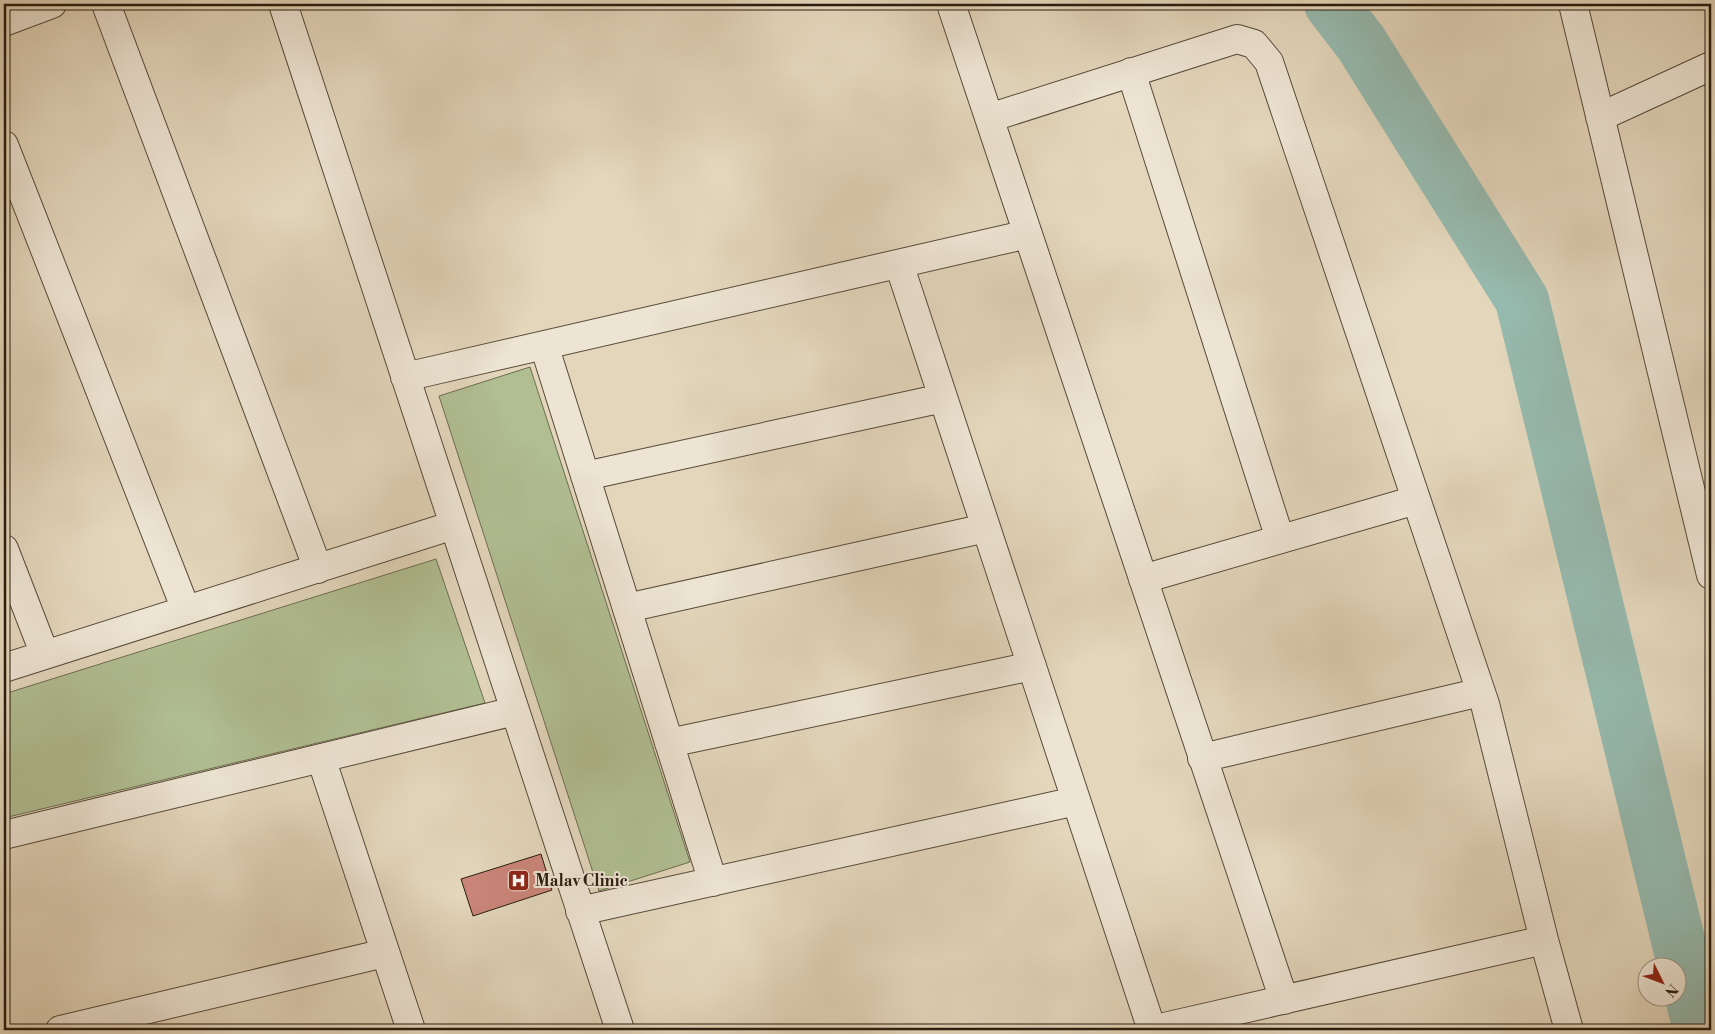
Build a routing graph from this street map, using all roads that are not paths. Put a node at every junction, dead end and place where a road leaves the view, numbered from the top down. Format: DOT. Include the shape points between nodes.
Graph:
graph roads {
  1 [pos="52,4"];
  2 [pos="106,4"];
  3 [pos="283,4"];
  4 [pos="951,4"];
  5 [pos="1573,4"];
  6 [pos="4,22"];
  7 [pos="1711,66"];
  8 [pos="1131,72"];
  9 [pos="1600,117"];
  10 [pos="990,118"];
  11 [pos="4,145"];
  12 [pos="1028,234"];
  13 [pos="899,264"];
  14 [pos="544,345"];
  15 [pos="405,377"];
  16 [pos="943,398"];
  17 [pos="585,476"];
  18 [pos="1416,500"];
  19 [pos="454,525"];
  20 [pos="986,528"];
  21 [pos="1280,539"];
  22 [pos="4,549"];
  23 [pos="318,569"];
  24 [pos="1711,575"];
  25 [pos="1143,579"];
  26 [pos="627,608"];
  27 [pos="186,610"];
  28 [pos="45,656"];
  29 [pos="1032,666"];
  30 [pos="4,668"];
  31 [pos="1481,692"];
  32 [pos="515,711"];
  33 [pos="670,743"];
  34 [pos="321,758"];
  35 [pos="1202,758"];
  36 [pos="1076,801"];
  37 [pos="4,835"];
  38 [pos="713,882"];
  39 [pos="580,911"];
  40 [pos="1544,940"];
  41 [pos="385,953"];
  42 [pos="1284,1000"];
  43 [pos="60,1030"];
  44 [pos="411,1030"];
  45 [pos="620,1030"];
  46 [pos="1152,1030"];
  47 [pos="1570,1030"];
  1 -- 6 [label="street"];
  2 -- 23 [label="street"];
  3 -- 15 [label="street"];
  4 -- 10 [label="street"];
  5 -- 9 [label="street"];
  7 -- 9 [label="street"];
  8 -- 10 [label="street"];
  8 -- 18 [label="street" via="1237,39 1254,44 1269,62"];
  8 -- 21 [label="street"];
  9 -- 24 [label="street"];
  10 -- 12 [label="street"];
  11 -- 27 [label="street"];
  12 -- 13 [label="street"];
  12 -- 25 [label="street"];
  13 -- 14 [label="street"];
  13 -- 16 [label="street"];
  14 -- 15 [label="street"];
  14 -- 17 [label="street"];
  15 -- 19 [label="street"];
  16 -- 17 [label="street"];
  16 -- 20 [label="street"];
  17 -- 26 [label="street"];
  18 -- 21 [label="street"];
  18 -- 31 [label="street"];
  19 -- 23 [label="street"];
  19 -- 32 [label="street"];
  20 -- 26 [label="street"];
  20 -- 29 [label="street"];
  21 -- 25 [label="street"];
  22 -- 28 [label="street"];
  23 -- 27 [label="street"];
  25 -- 35 [label="street"];
  26 -- 33 [label="street"];
  27 -- 28 [label="street"];
  28 -- 30 [label="street"];
  29 -- 33 [label="street"];
  29 -- 36 [label="street"];
  31 -- 35 [label="street"];
  31 -- 40 [label="street"];
  32 -- 34 [label="street"];
  32 -- 39 [label="street"];
  33 -- 38 [label="street"];
  34 -- 37 [label="street"];
  34 -- 41 [label="street"];
  35 -- 42 [label="street"];
  36 -- 38 [label="street"];
  36 -- 46 [label="street"];
  38 -- 39 [label="street"];
  39 -- 45 [label="street"];
  40 -- 42 [label="street"];
  40 -- 47 [label="street"];
  41 -- 43 [label="street"];
  41 -- 44 [label="street"];
  42 -- 46 [label="street"];
}
